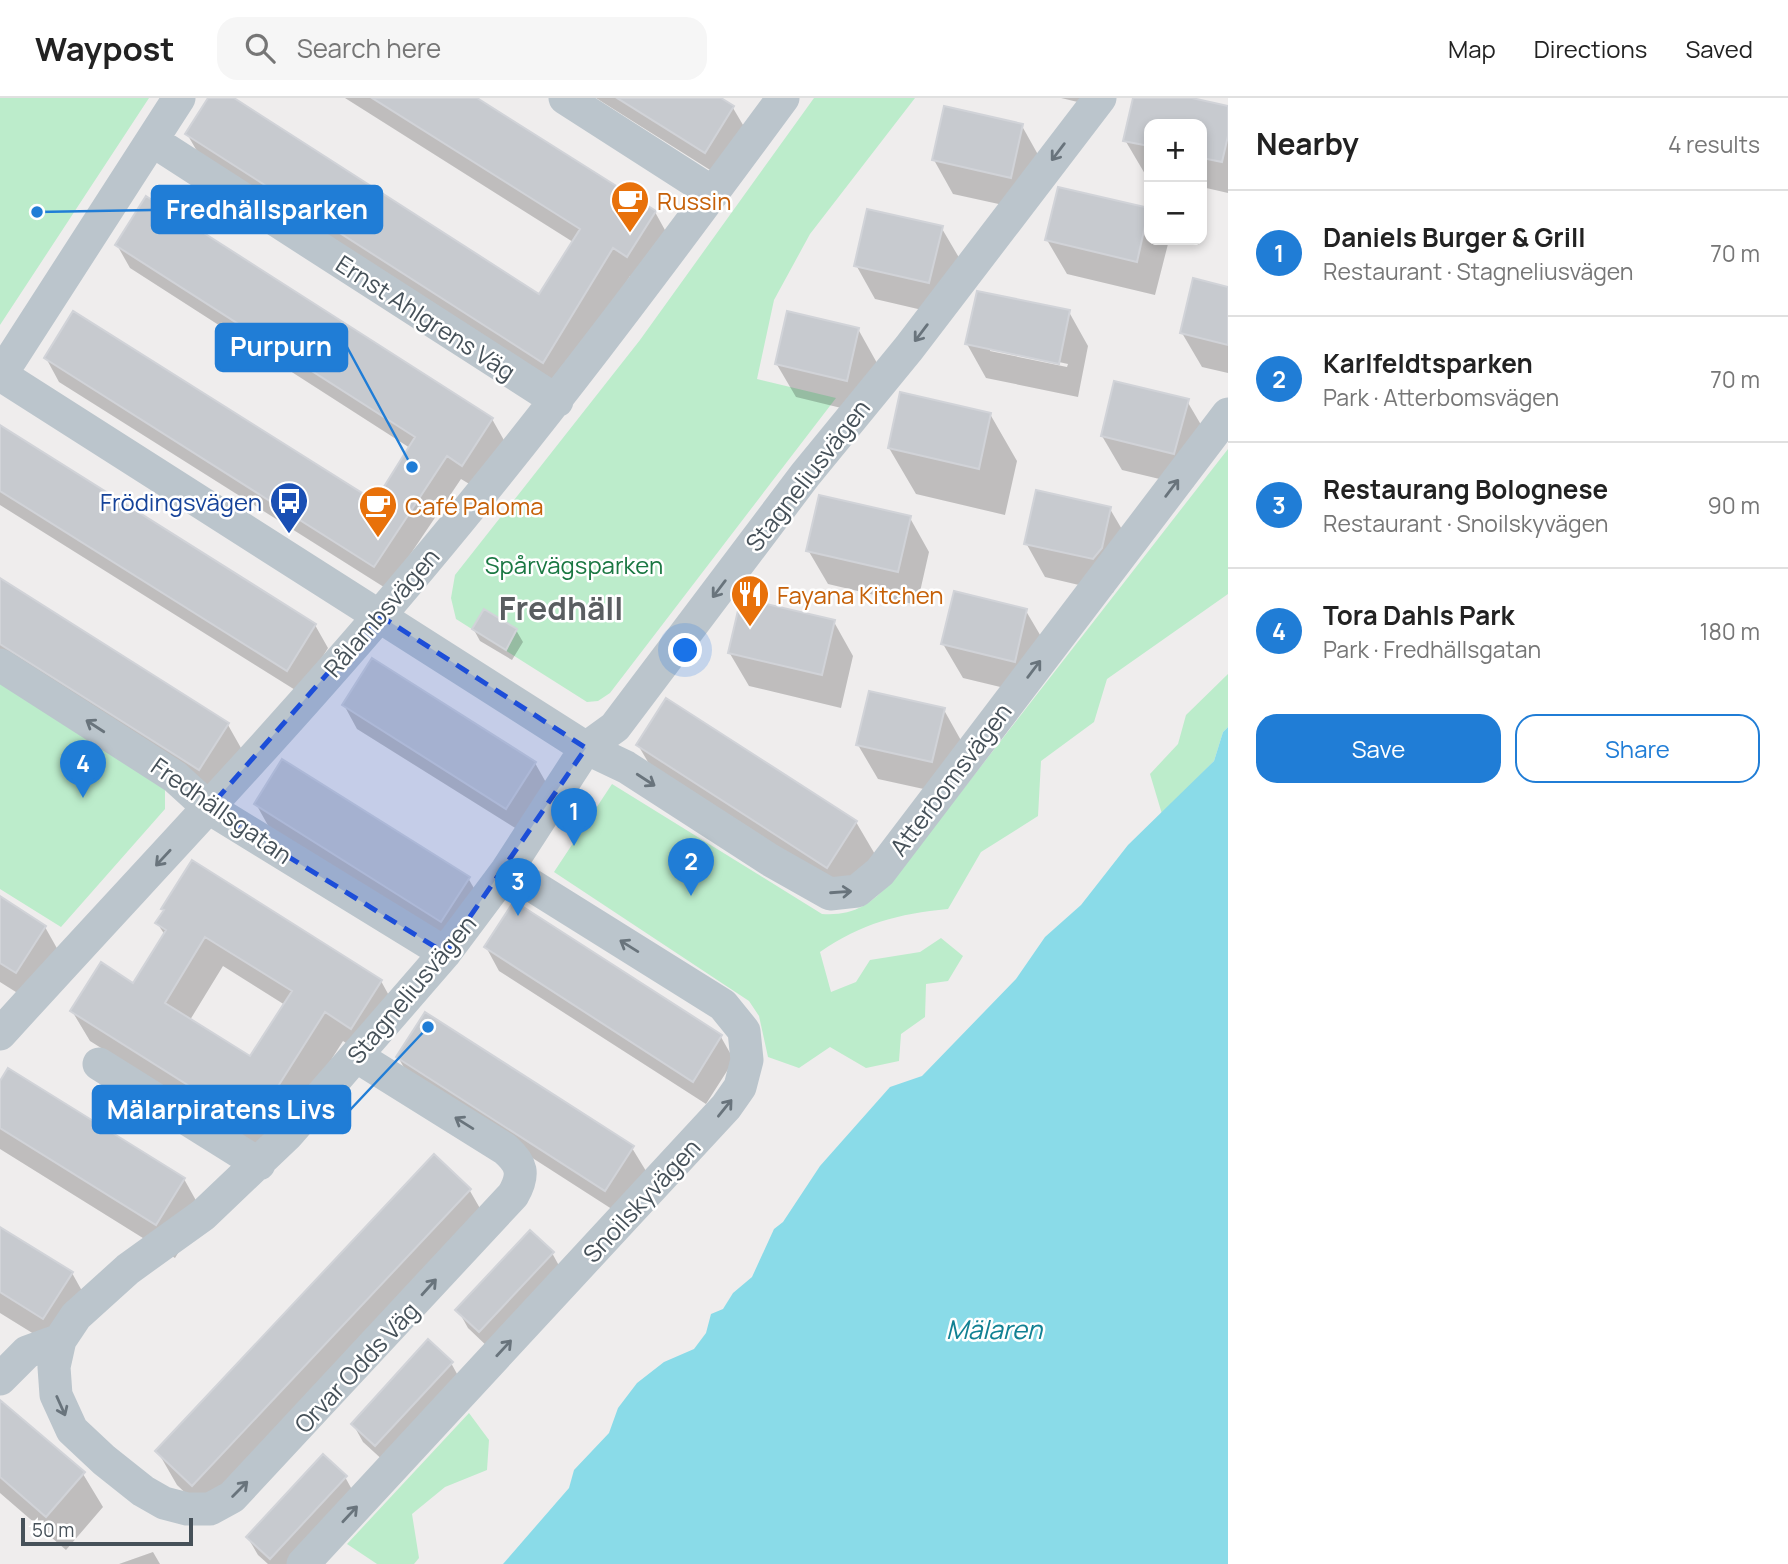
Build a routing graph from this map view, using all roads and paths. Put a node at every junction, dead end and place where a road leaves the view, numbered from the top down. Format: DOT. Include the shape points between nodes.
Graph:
graph roads {
  1 [pos="179,98"];
  2 [pos="565,98"];
  3 [pos="783,98"];
  4 [pos="1100,98"];
  5 [pos="153,141"];
  6 [pos="713,193"];
  7 [pos="1,376"];
  8 [pos="557,401"];
  9 [pos="1228,414"];
  10 [pos="379,615"];
  11 [pos="0,665"];
  12 [pos="586,748"];
  13 [pos="209,808"];
  14 [pos="507,870"];
  15 [pos="445,953"];
  16 [pos="0,1034"];
  17 [pos="356,1056"];
  18 [pos="99,1064"];
  19 [pos="260,1164"];
  20 [pos="61,1340"];
  21 [pos="0,1379"];
  22 [pos="303,1564"];
  1 -- 5 [label="street"];
  2 -- 6 [label="street"];
  3 -- 6 [label="street, Rålambsvägen"];
  4 -- 12 [label="street, Stagneliusvägen, one-way" via="615,727"];
  5 -- 7 [label="street"];
  5 -- 8 [label="street, Ernst Ahlgrens Väg"];
  6 -- 8 [label="street, Rålambsvägen"];
  7 -- 10 [label="street"];
  8 -- 10 [label="street, Rålambsvägen"];
  12 -- 9 [label="street, Atterbomsvägen, one-way" via="626,767 830,894 857,891 880,872"];
  10 -- 12 [label="street"];
  10 -- 13 [label="street, Rålambsvägen"];
  13 -- 11 [label="street, Fredhällsgatan, one-way" via="176,777"];
  12 -- 14 [label="street, Stagneliusvägen"];
  13 -- 15 [label="street, Fredhällsgatan"];
  13 -- 16 [label="street, Rålambsvägen, one-way"];
  14 -- 15 [label="street, Stagneliusvägen"];
  22 -- 14 [label="street, Snoilskyvägen, one-way" via="629,1214 740,1087 747,1060 744,1031 723,1005"];
  15 -- 17 [label="street, Stagneliusvägen"];
  17 -- 19 [label="street, Stagneliusvägen"];
  20 -- 17 [label="street, Orvar Odds Väg, one-way" via="54,1367 56,1395 72,1430 104,1460 164,1503 210,1509 232,1497 414,1304 520,1183 522,1170 505,1149"];
  18 -- 19 [label="street"];
  19 -- 20 [label="street, Stagneliusvägen" via="203,1215 128,1269 76,1317"];
  20 -- 21 [label="street" via="27,1352"];
}
